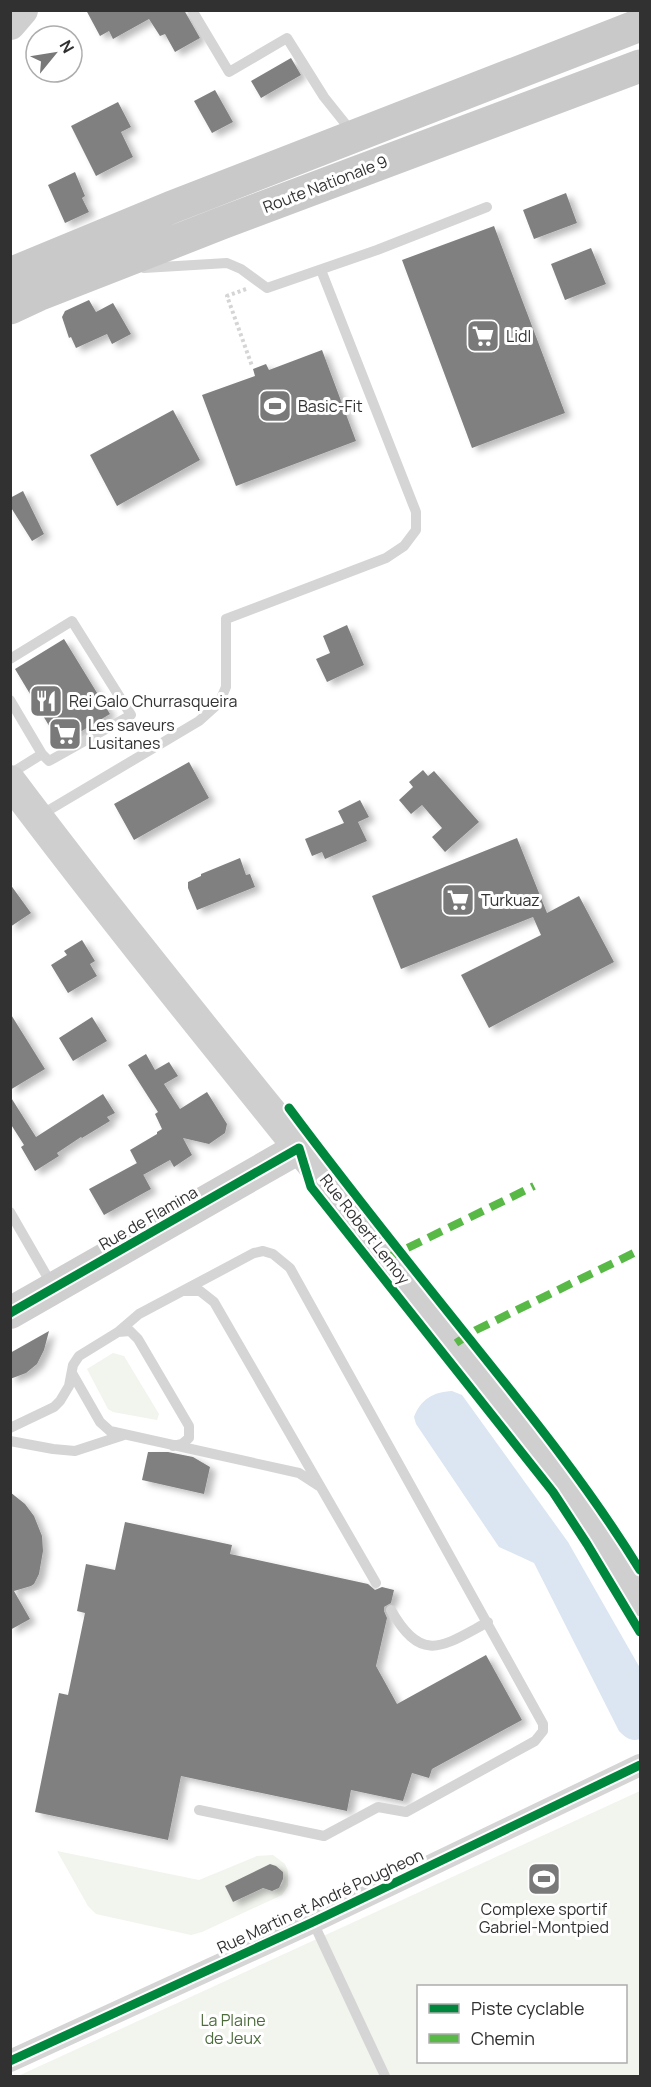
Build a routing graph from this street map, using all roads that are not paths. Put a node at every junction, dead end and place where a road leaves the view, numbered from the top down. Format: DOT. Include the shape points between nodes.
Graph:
graph roads {
  1 [pos="22,10"];
  2 [pos="192,10"];
  3 [pos="10,24"];
  4 [pos="640,25"];
  5 [pos="640,66"];
  6 [pos="354,135"];
  7 [pos="487,207"];
  8 [pos="321,270"];
  9 [pos="10,274"];
  10 [pos="85,277"];
  11 [pos="10,308"];
  12 [pos="10,659"];
  13 [pos="10,700"];
  14 [pos="42,753"];
  15 [pos="10,774"];
  16 [pos="10,781"];
  17 [pos="37,817"];
  18 [pos="299,1148"];
  19 [pos="10,1212"];
  20 [pos="54,1289"];
  21 [pos="180,1292"];
  22 [pos="10,1313"];
  23 [pos="118,1332"];
  24 [pos="72,1372"];
  25 [pos="10,1428"];
  26 [pos="125,1435"];
  27 [pos="10,1441"];
  28 [pos="173,1446"];
  29 [pos="327,1495"];
  30 [pos="636,1581"];
  31 [pos="376,1583"];
  32 [pos="391,1610"];
  33 [pos="488,1622"];
  34 [pos="640,1765"];
  35 [pos="199,1810"];
  36 [pos="313,1922"];
  37 [pos="10,2061"];
  38 [pos="385,2076"];
  1 -- 3 [label="main road"];
  2 -- 6 [label="lane" via="229,72 287,38 324,97"];
  4 -- 6 [label="main road"];
  5 -- 10 [label="main road, Route Nationale 9"];
  6 -- 9 [label="main road"];
  7 -- 8 [label="lane"];
  8 -- 10 [label="lane" via="267,288 227,263 157,266"];
  8 -- 17 [label="lane" via="416,512 416,530 404,546 387,558 226,619 226,687 219,704 199,721"];
  10 -- 11 [label="main road, Route Nationale 9"];
  12 -- 14 [label="lane" via="72,621 131,715 49,761"];
  13 -- 14 [label="lane"];
  14 -- 15 [label="lane"];
  16 -- 17 [label="main road, Rue Robert Lemoy"];
  17 -- 18 [label="main road, Rue Robert Lemoy"];
  18 -- 20 [label="main road, Rue de Flamina"];
  18 -- 30 [label="main road, Rue Robert Lemoy" via="456,1343"];
  19 -- 20 [label="lane"];
  20 -- 22 [label="main road, Rue de Flamina"];
  21 -- 23 [label="lane" via="139,1314"];
  21 -- 29 [label="lane" via="200,1291 214,1302"];
  21 -- 33 [label="lane" via="263,1251 290,1268"];
  23 -- 24 [label="lane" via="79,1356"];
  23 -- 28 [label="lane" via="130,1331 138,1339 189,1426 189,1438"];
  24 -- 25 [label="lane" via="69,1386 54,1407"];
  24 -- 26 [label="lane" via="104,1428"];
  26 -- 27 [label="lane" via="75,1451"];
  26 -- 28 [label="lane"];
  28 -- 29 [label="lane" via="299,1473"];
  29 -- 31 [label="lane"];
  32 -- 33 [label="lane" via="408,1636 432,1646 446,1645"];
  33 -- 35 [label="lane" via="541,1718 543,1731 535,1741 406,1812 378,1807 324,1836"];
  34 -- 36 [label="street, Rue Martin et André Pougheon"];
  36 -- 37 [label="street, Rue Martin et André Pougheon"];
  36 -- 38 [label="lane"];
}
